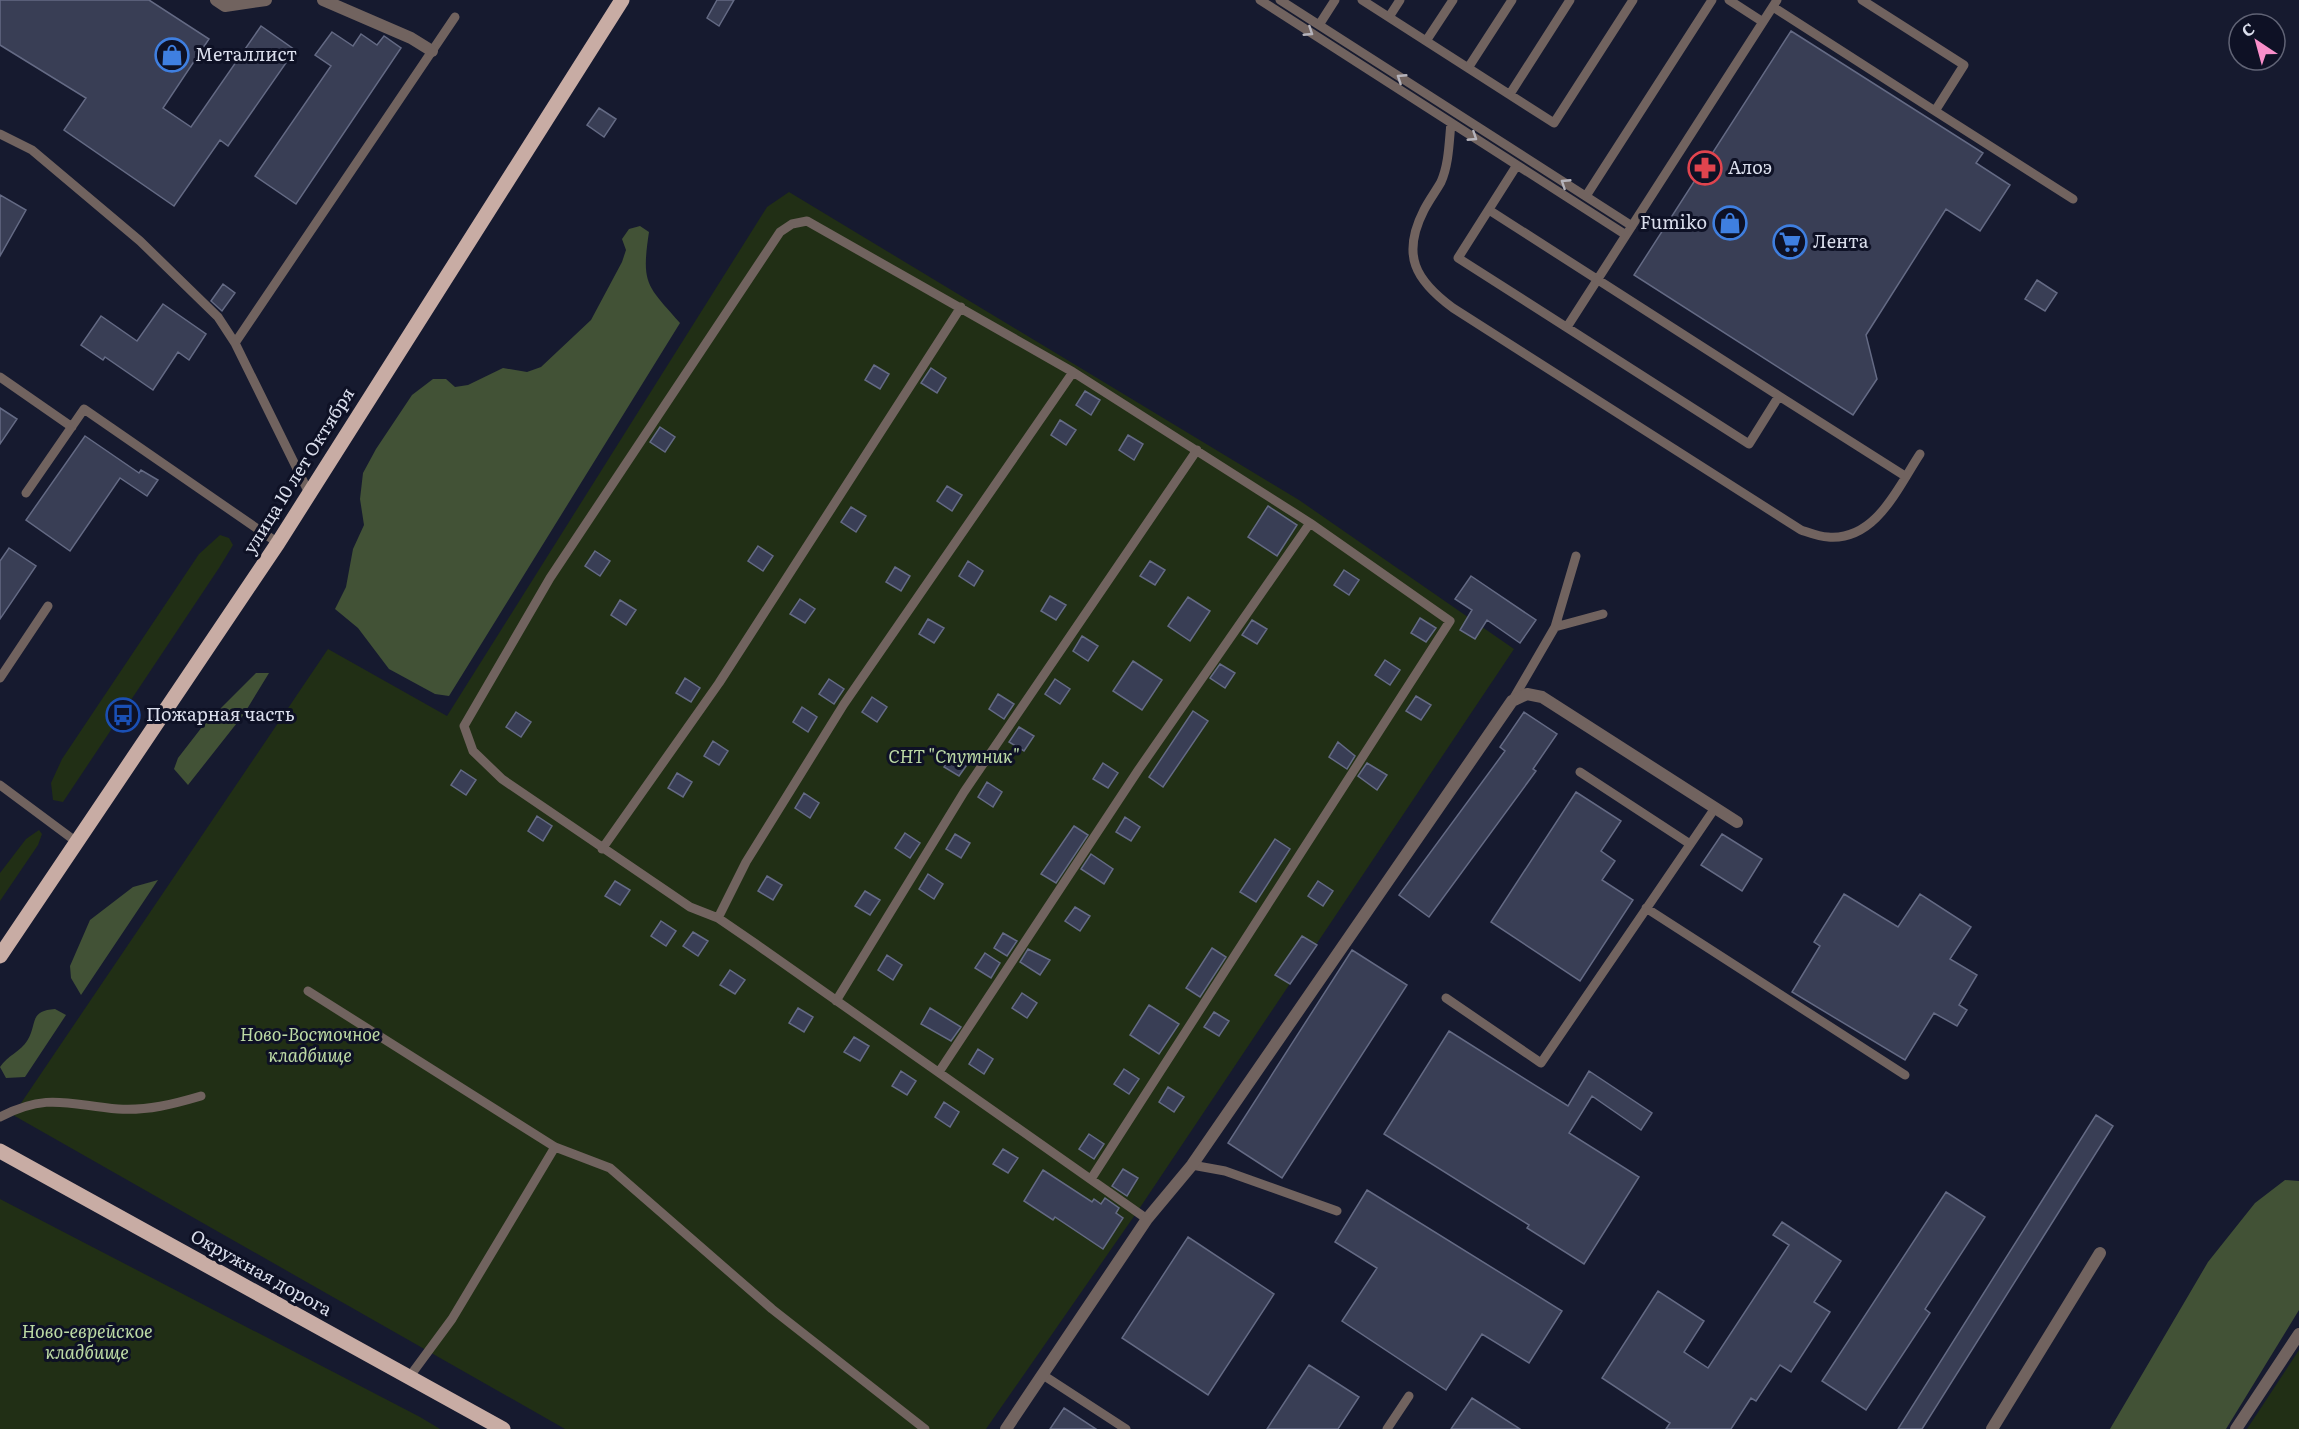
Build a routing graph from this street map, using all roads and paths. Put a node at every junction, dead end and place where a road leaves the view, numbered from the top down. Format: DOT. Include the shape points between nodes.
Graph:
graph roads {
  1 [pos="216,0"];
  2 [pos="266,0"];
  3 [pos="323,0"];
  4 [pos="622,0"];
  5 [pos="1260,0"];
  6 [pos="1280,0"];
  7 [pos="1335,0"];
  8 [pos="1362,0"];
  9 [pos="1400,0"];
  10 [pos="1453,0"];
  11 [pos="1512,0"];
  12 [pos="1570,0"];
  13 [pos="1633,0"];
  14 [pos="1712,0"];
  15 [pos="1729,0"];
  16 [pos="1862,0"];
  17 [pos="1775,3"];
  18 [pos="455,17"];
  19 [pos="1389,17"];
  20 [pos="1763,22"];
  21 [pos="1319,25"];
  22 [pos="1426,41"];
  23 [pos="432,51"];
  24 [pos="1468,68"];
  25 [pos="1510,94"];
  26 [pos="1935,111"];
  27 [pos="1451,123"];
  28 [pos="0,134"];
  29 [pos="1517,165"];
  30 [pos="1586,196"];
  31 [pos="2073,199"];
  32 [pos="1489,210"];
  33 [pos="1632,226"];
  34 [pos="1626,235"];
  35 [pos="1598,280"];
  36 [pos="961,307"];
  37 [pos="1567,327"];
  38 [pos="235,343"];
  39 [pos="1073,372"];
  40 [pos="0,377"];
  41 [pos="1779,396"];
  42 [pos="72,427"];
  43 [pos="1197,450"];
  44 [pos="1920,454"];
  45 [pos="1905,476"];
  46 [pos="26,493"];
  47 [pos="309,493"];
  48 [pos="1310,523"];
  49 [pos="278,543"];
  50 [pos="1576,556"];
  51 [pos="48,606"];
  52 [pos="1603,614"];
  53 [pos="1555,627"];
  54 [pos="0,678"];
  55 [pos="1512,701"];
  56 [pos="1580,772"];
  57 [pos="0,785"];
  58 [pos="1715,808"];
  59 [pos="1737,822"];
  60 [pos="78,843"];
  61 [pos="1690,844"];
  62 [pos="602,849"];
  63 [pos="1646,908"];
  64 [pos="718,918"];
  65 [pos="1,956"];
  66 [pos="308,991"];
  67 [pos="1446,998"];
  68 [pos="836,1001"];
  69 [pos="939,1072"];
  70 [pos="1905,1076"];
  71 [pos="201,1096"];
  72 [pos="0,1117"];
  73 [pos="0,1138"];
  74 [pos="555,1147"];
  75 [pos="0,1151"];
  76 [pos="0,1161"];
  77 [pos="1192,1165"];
  78 [pos="26,1167"];
  79 [pos="1091,1179"];
  80 [pos="1337,1211"];
  81 [pos="1147,1219"];
  82 [pos="2100,1252"];
  83 [pos="2299,1334"];
  84 [pos="1043,1375"];
  85 [pos="410,1376"];
  86 [pos="1409,1396"];
  87 [pos="503,1429"];
  88 [pos="926,1429"];
  89 [pos="1006,1429"];
  90 [pos="1126,1429"];
  91 [pos="1388,1429"];
  92 [pos="1992,1429"];
  93 [pos="2236,1429"];
  1 -- 2 [label="street" via="225,6"];
  3 -- 23 [label="street"];
  4 -- 47 [label="main road, улица 10 лет Октября"];
  5 -- 27 [label="lane, one-way"];
  6 -- 21 [label="lane"];
  7 -- 21 [label="lane"];
  8 -- 19 [label="lane"];
  9 -- 19 [label="lane"];
  10 -- 22 [label="lane"];
  11 -- 24 [label="lane"];
  12 -- 25 [label="lane"];
  13 -- 25 [label="lane" via="1554,123"];
  14 -- 30 [label="lane"];
  15 -- 20 [label="lane"];
  16 -- 26 [label="lane" via="1964,65"];
  17 -- 20 [label="lane"];
  17 -- 26 [label="lane"];
  18 -- 23 [label="lane"];
  19 -- 22 [label="lane"];
  20 -- 33 [label="lane"];
  30 -- 21 [label="lane, one-way"];
  22 -- 24 [label="lane"];
  23 -- 38 [label="lane"];
  24 -- 25 [label="lane"];
  26 -- 31 [label="lane"];
  27 -- 29 [label="lane, one-way"];
  27 -- 45 [label="lane" via="1441,180 1414,233 1416,263 1428,290 1801,530 1829,538 1858,532 1881,514"];
  28 -- 38 [label="lane" via="32,150 140,241 218,317"];
  29 -- 32 [label="lane"];
  29 -- 34 [label="lane"];
  30 -- 33 [label="lane"];
  32 -- 35 [label="lane"];
  32 -- 37 [label="lane" via="1458,258"];
  33 -- 34 [label="lane"];
  34 -- 35 [label="lane"];
  35 -- 37 [label="lane"];
  35 -- 41 [label="lane"];
  36 -- 39 [label="lane"];
  36 -- 62 [label="lane" via="719,683"];
  36 -- 62 [label="lane" via="807,221 792,224 780,232 550,578 464,726 473,751 502,779"];
  37 -- 41 [label="lane" via="1749,444"];
  38 -- 47 [label="lane"];
  39 -- 43 [label="lane"];
  39 -- 64 [label="lane" via="844,704 746,862"];
  40 -- 42 [label="lane"];
  41 -- 45 [label="lane"];
  42 -- 46 [label="lane"];
  42 -- 49 [label="lane" via="84,409"];
  43 -- 48 [label="lane"];
  43 -- 68 [label="lane" via="964,792"];
  44 -- 45 [label="lane"];
  47 -- 49 [label="main road, улица 10 лет Октября"];
  48 -- 69 [label="lane" via="1139,769"];
  48 -- 79 [label="lane" via="1450,621"];
  49 -- 60 [label="main road, улица 10 лет Октября"];
  50 -- 53 [label="lane"];
  51 -- 54 [label="lane"];
  52 -- 53 [label="lane"];
  53 -- 55 [label="lane"];
  55 -- 58 [label="street" via="1527,694 1542,697"];
  55 -- 77 [label="street"];
  56 -- 61 [label="lane"];
  57 -- 60 [label="lane"];
  58 -- 59 [label="street"];
  58 -- 61 [label="lane"];
  60 -- 65 [label="main road, улица 10 лет Октября"];
  61 -- 63 [label="lane"];
  62 -- 64 [label="lane" via="690,907"];
  63 -- 67 [label="lane" via="1541,1063"];
  63 -- 70 [label="lane"];
  64 -- 68 [label="lane"];
  66 -- 74 [label="lane"];
  68 -- 69 [label="lane"];
  69 -- 79 [label="lane"];
  71 -- 72 [label="lane" via="166,1107 119,1109 52,1100"];
  73 -- 78 [label="main road"];
  74 -- 85 [label="lane" via="452,1319"];
  74 -- 88 [label="lane" via="610,1168 772,1309"];
  75 -- 78 [label="main road, Окружная дорога"];
  76 -- 78 [label="main road"];
  77 -- 80 [label="lane" via="1225,1172"];
  77 -- 81 [label="street"];
  78 -- 85 [label="main road, Окружная дорога"];
  79 -- 81 [label="lane"];
  81 -- 84 [label="street"];
  82 -- 92 [label="street"];
  83 -- 93 [label="street"];
  84 -- 89 [label="street"];
  84 -- 90 [label="lane"];
  85 -- 87 [label="main road, Окружная дорога"];
  86 -- 91 [label="lane"];
}
